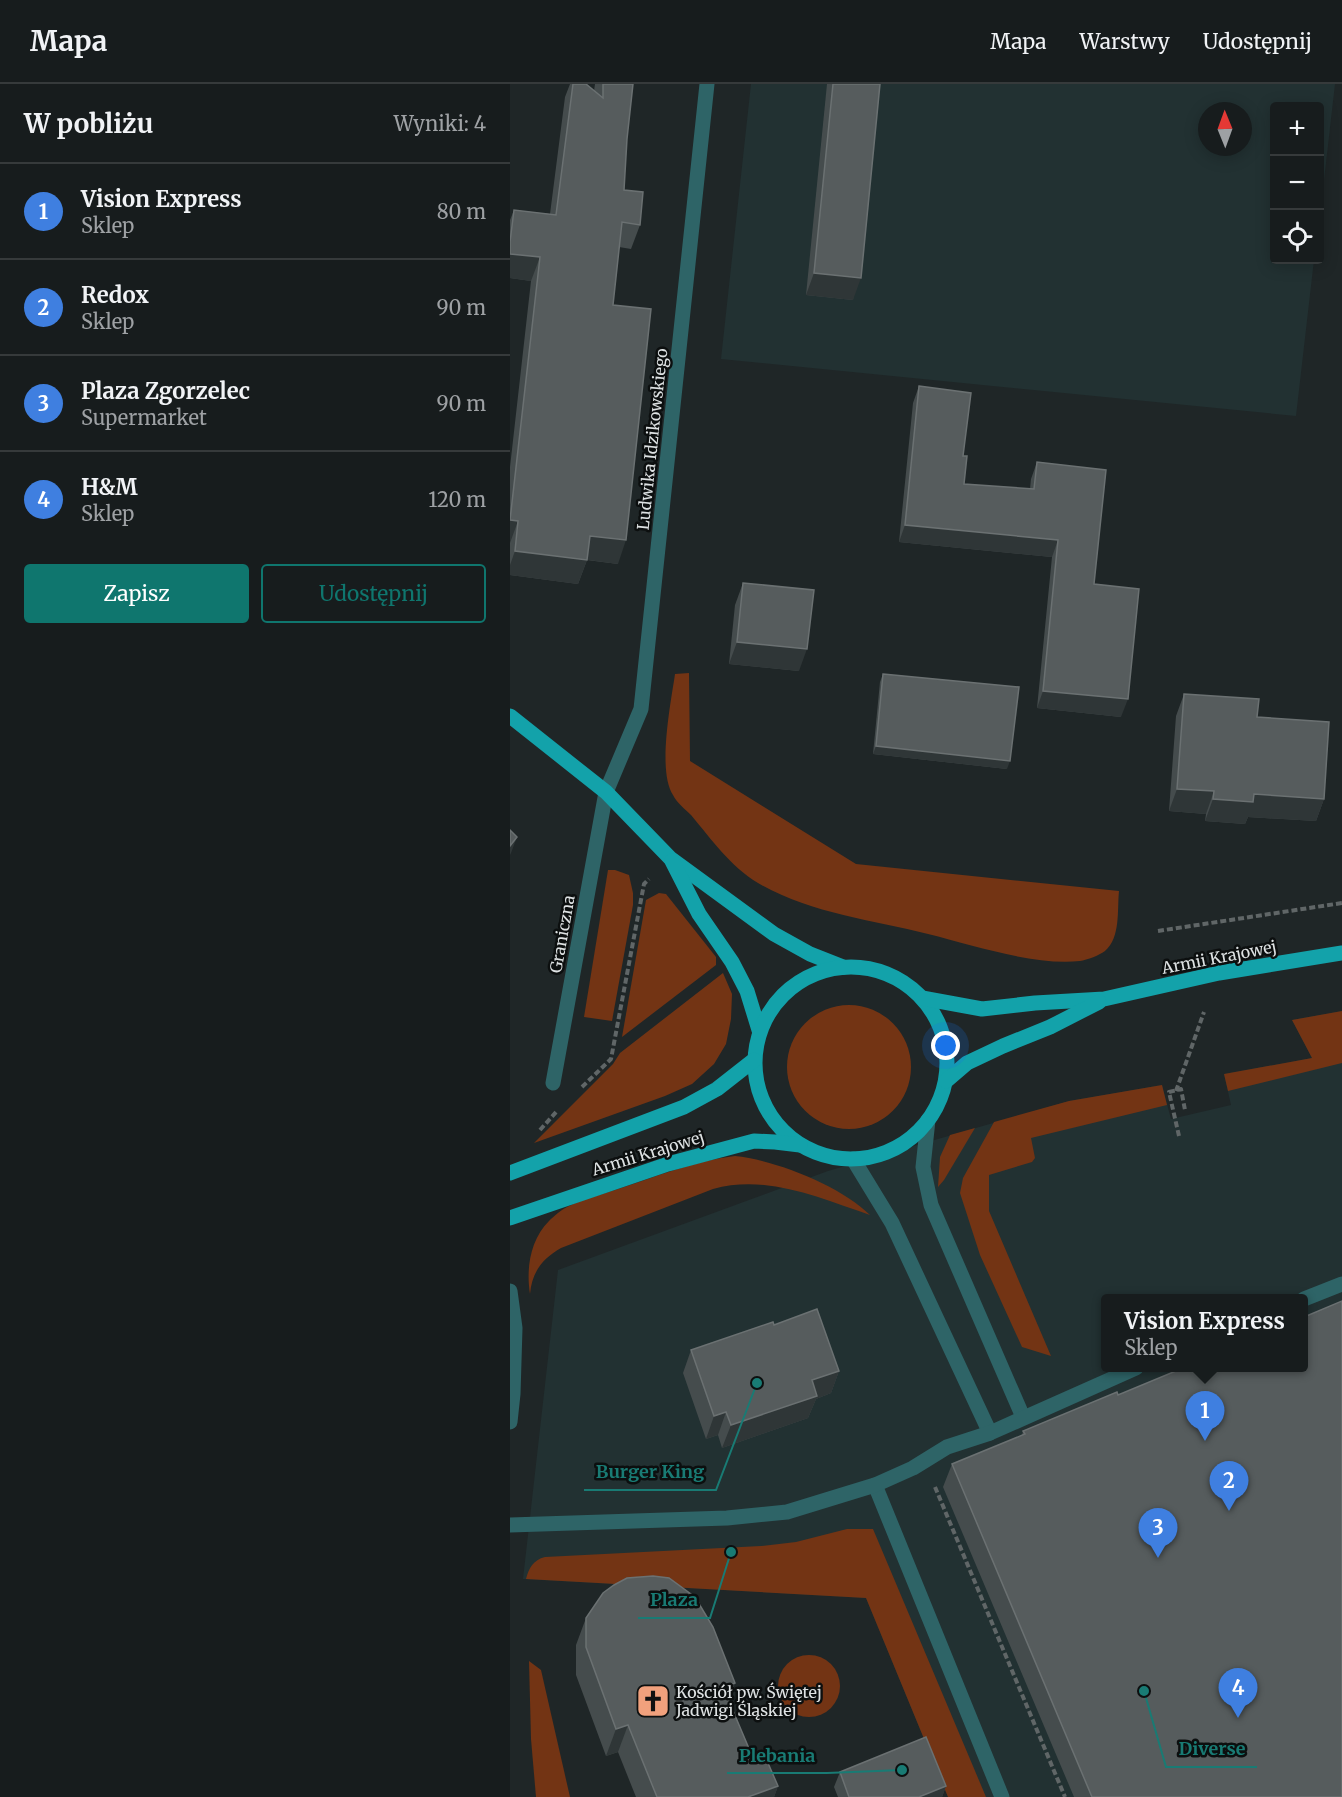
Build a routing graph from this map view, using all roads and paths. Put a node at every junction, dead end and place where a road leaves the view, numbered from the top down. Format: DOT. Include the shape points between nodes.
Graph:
graph roads {
  1 [pos="708,84"];
  2 [pos="510,716"];
  3 [pos="606,792"];
  4 [pos="670,858"];
  5 [pos="653,875"];
  6 [pos="1342,903"];
  7 [pos="1158,931"];
  8 [pos="1342,953"];
  9 [pos="844,967"];
  10 [pos="922,998"];
  11 [pos="1104,999"];
  12 [pos="1204,1012"];
  13 [pos="759,1030"];
  14 [pos="754,1060"];
  15 [pos="946,1081"];
  16 [pos="553,1083"];
  17 [pos="580,1089"];
  18 [pos="1176,1091"];
  19 [pos="565,1104"];
  20 [pos="1185,1110"];
  21 [pos="928,1120"];
  22 [pos="539,1131"];
  23 [pos="1179,1136"];
  24 [pos="800,1145"];
  25 [pos="853,1159"];
  26 [pos="510,1173"];
  27 [pos="510,1218"];
  28 [pos="1342,1284"];
  29 [pos="510,1292"];
  30 [pos="1308,1297"];
  31 [pos="1127,1372"];
  32 [pos="1023,1417"];
  33 [pos="510,1422"];
  34 [pos="990,1432"];
  35 [pos="932,1481"];
  36 [pos="875,1485"];
  37 [pos="510,1525"];
  38 [pos="1002,1797"];
  39 [pos="1065,1797"];
  1 -- 3 [label="street, Ludwika Idzikowskiego" via="640,709"];
  2 -- 3 [label="main road"];
  3 -- 4 [label="main road"];
  3 -- 16 [label="street, Graniczna"];
  4 -- 9 [label="main road" via="774,934"];
  4 -- 13 [label="main road" via="699,914 732,962 747,991"];
  5 -- 17 [label="path" via="644,884 611,1059"];
  6 -- 7 [label="path"];
  8 -- 11 [label="main road, Armii Krajowej" via="1219,973"];
  9 -- 10 [label="main road" via="877,970 902,981"];
  9 -- 13 [label="main road" via="823,970 796,983 774,1004"];
  10 -- 11 [label="main road, Armii Krajowej" via="982,1010"];
  10 -- 15 [label="main road" via="937,1019 945,1043"];
  11 -- 15 [label="main road, Armii Krajowej" via="967,1063"];
  12 -- 18 [label="path"];
  13 -- 14 [label="main road"];
  14 -- 24 [label="main road" via="757,1089 773,1121"];
  14 -- 26 [label="main road, Armii Krajowej" via="717,1089 684,1107"];
  15 -- 21 [label="main road"];
  18 -- 20 [label="path" via="1181,1089"];
  18 -- 23 [label="path" via="1169,1092"];
  19 -- 22 [label="path"];
  21 -- 25 [label="main road" via="908,1141 882,1154"];
  21 -- 32 [label="street" via="923,1167 931,1205"];
  24 -- 25 [label="main road" via="826,1156"];
  24 -- 27 [label="main road, Armii Krajowej" via="754,1142 668,1164"];
  25 -- 34 [label="street" via="892,1223"];
  28 -- 30 [label="street"];
  29 -- 33 [label="street" via="515,1328"];
  31 -- 32 [label="street"];
  32 -- 34 [label="street"];
  34 -- 36 [label="street" via="947,1447"];
  35 -- 39 [label="path"];
  36 -- 37 [label="street" via="788,1512 727,1518"];
  36 -- 38 [label="street"];
}
